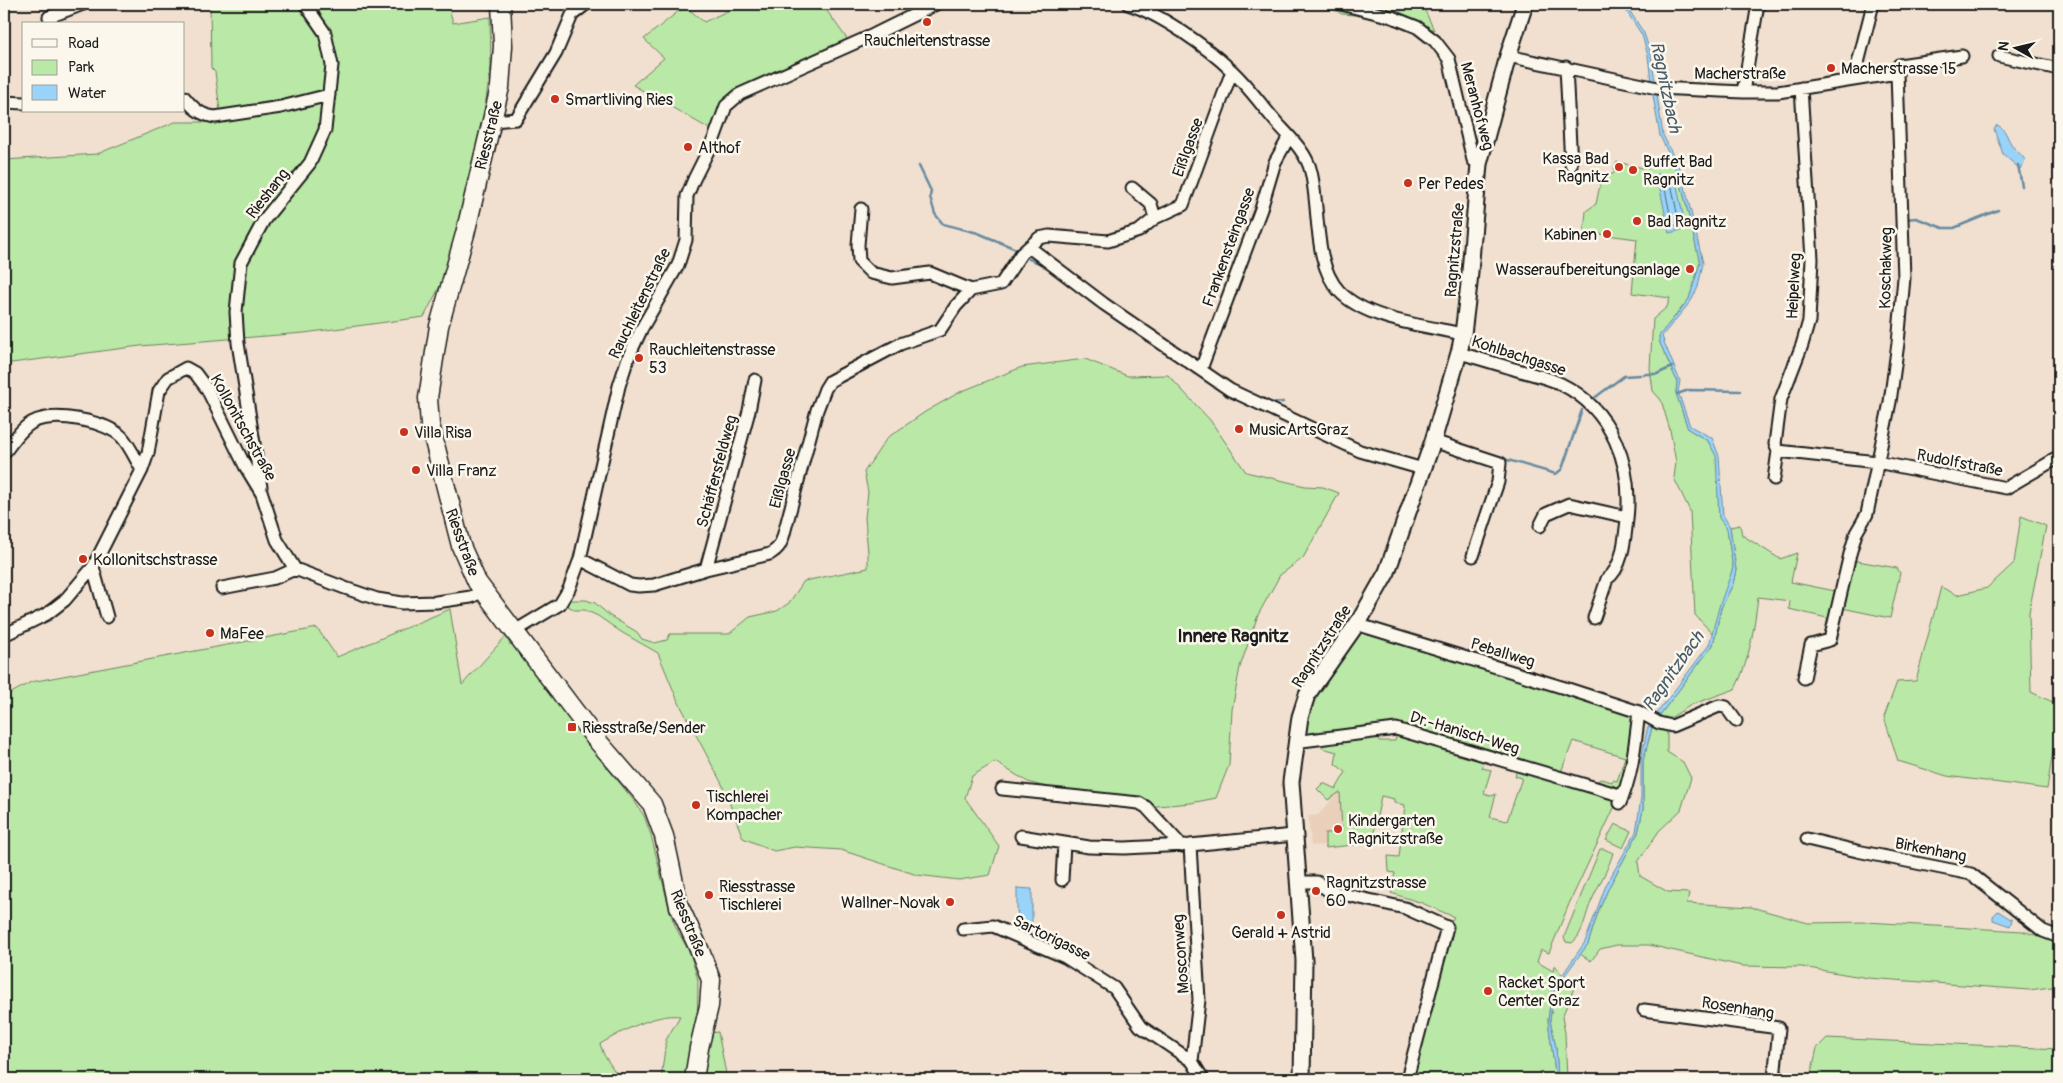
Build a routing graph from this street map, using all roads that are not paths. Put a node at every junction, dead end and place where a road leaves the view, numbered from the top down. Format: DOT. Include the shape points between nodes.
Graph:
graph roads {
  1 [pos="83,4"];
  2 [pos="306,4"];
  3 [pos="501,4"];
  4 [pos="586,4"];
  5 [pos="936,4"];
  6 [pos="1128,4"];
  7 [pos="1341,4"];
  8 [pos="1525,4"];
  9 [pos="1758,4"];
  10 [pos="1873,4"];
  11 [pos="49,16"];
  12 [pos="1508,56"];
  13 [pos="1962,56"];
  14 [pos="1999,56"];
  15 [pos="1566,67"];
  16 [pos="2059,69"];
  17 [pos="1232,71"];
  18 [pos="1897,72"];
  19 [pos="1854,79"];
  20 [pos="1801,88"];
  21 [pos="1742,92"];
  22 [pos="329,95"];
  23 [pos="185,98"];
  24 [pos="4,102"];
  25 [pos="22,103"];
  26 [pos="493,121"];
  27 [pos="1289,137"];
  28 [pos="1480,164"];
  29 [pos="1571,165"];
  30 [pos="1132,188"];
  31 [pos="861,209"];
  32 [pos="1155,218"];
  33 [pos="1029,247"];
  34 [pos="971,290"];
  35 [pos="1463,334"];
  36 [pos="238,343"];
  37 [pos="1459,353"];
  38 [pos="1201,369"];
  39 [pos="755,380"];
  40 [pos="1433,441"];
  41 [pos="1778,451"];
  42 [pos="4,453"];
  43 [pos="2059,461"];
  44 [pos="1878,462"];
  45 [pos="1423,469"];
  46 [pos="142,470"];
  47 [pos="1774,479"];
  48 [pos="262,494"];
  49 [pos="1627,517"];
  50 [pos="1540,526"];
  51 [pos="1473,556"];
  52 [pos="580,559"];
  53 [pos="92,567"];
  54 [pos="295,569"];
  55 [pos="706,569"];
  56 [pos="222,588"];
  57 [pos="483,591"];
  58 [pos="107,617"];
  59 [pos="1594,618"];
  60 [pos="1356,624"];
  61 [pos="515,632"];
  62 [pos="4,635"];
  63 [pos="1804,678"];
  64 [pos="1639,712"];
  65 [pos="1736,721"];
  66 [pos="1295,740"];
  67 [pos="1002,789"];
  68 [pos="1294,835"];
  69 [pos="1021,836"];
  70 [pos="1807,839"];
  71 [pos="1064,843"];
  72 [pos="1186,845"];
  73 [pos="1062,880"];
  74 [pos="1299,882"];
  75 [pos="963,929"];
  76 [pos="2059,937"];
  77 [pos="1644,1010"];
  78 [pos="1192,1061"];
  79 [pos="694,1079"];
  80 [pos="1203,1079"];
  81 [pos="1302,1079"];
  82 [pos="1407,1079"];
  83 [pos="1774,1079"];
  1 -- 11 [label="street"];
  2 -- 22 [label="street, Rieshang" via="326,32 332,65"];
  3 -- 26 [label="main road, Riesstraße" via="503,46"];
  4 -- 26 [label="street" via="572,14 556,53 516,119"];
  5 -- 52 [label="street, Rauchleitenstraße" via="740,94 726,106 687,196 686,240 678,265 628,358"];
  6 -- 17 [label="street" via="1179,29"];
  7 -- 28 [label="street, Meranhofweg" via="1417,27 1436,40 1449,59 1473,160"];
  8 -- 12 [label="main road, Ragnitzstraße"];
  9 -- 21 [label="street"];
  10 -- 19 [label="street"];
  12 -- 15 [label="street, Macherstraße"];
  12 -- 28 [label="main road, Ragnitzstraße"];
  13 -- 18 [label="street, Macherstraße" via="1899,65"];
  14 -- 16 [label="street"];
  15 -- 21 [label="street, Macherstraße" via="1657,88"];
  15 -- 29 [label="street"];
  17 -- 27 [label="street"];
  17 -- 32 [label="street, Eißlgasse" via="1183,205"];
  18 -- 19 [label="street, Macherstraße"];
  18 -- 44 [label="street, Koschakweg" via="1904,278 1890,402"];
  19 -- 20 [label="street, Macherstraße"];
  20 -- 21 [label="street, Macherstraße"];
  20 -- 41 [label="street, Heipelweg" via="1812,259 1809,321 1781,399 1775,444"];
  22 -- 23 [label="street" via="281,107 215,117 204,115"];
  22 -- 36 [label="street, Rieshang" via="325,130 310,163 264,220 241,263 236,312"];
  24 -- 25 [label="street"];
  26 -- 57 [label="main road, Riesstraße" via="439,326 428,398 430,425 453,517 464,554"];
  27 -- 35 [label="street" via="1311,170 1324,264 1330,280 1341,293 1384,317"];
  27 -- 38 [label="street, Frankensteingasse" via="1275,162 1261,209"];
  28 -- 35 [label="main road, Ragnitzstraße"];
  30 -- 32 [label="street" via="1151,204"];
  31 -- 34 [label="street" via="858,261 871,273 892,278 930,273"];
  32 -- 33 [label="street, Eißlgasse" via="1139,231 1108,241 1049,236 1039,238"];
  33 -- 34 [label="street, Eißlgasse" via="1001,284"];
  33 -- 38 [label="street" via="1104,304"];
  34 -- 55 [label="street, Eißlgasse" via="940,330 900,344 830,381 817,410 780,546 770,554"];
  35 -- 37 [label="main road, Ragnitzstraße"];
  36 -- 48 [label="street, Kollonitschstraße"];
  37 -- 40 [label="main road, Ragnitzstraße"];
  37 -- 49 [label="street, Kohlbachgasse" via="1552,380 1572,390 1592,406 1611,431 1622,454 1628,487"];
  38 -- 45 [label="street" via="1230,390 1360,452"];
  39 -- 55 [label="street, Schäffersfeldweg"];
  40 -- 45 [label="main road, Ragnitzstraße"];
  40 -- 51 [label="street" via="1500,463 1498,482"];
  41 -- 44 [label="street"];
  41 -- 47 [label="street, Heipelweg"];
  42 -- 46 [label="street" via="33,422 59,416 108,428 118,434"];
  43 -- 44 [label="street, Rudolfstraße" via="2054,460 2006,488"];
  44 -- 63 [label="street, Koschakweg" via="1867,514 1856,533 1850,554 1830,640 1811,645"];
  45 -- 60 [label="main road, Ragnitzstraße" via="1392,562"];
  46 -- 48 [label="street, Kollonitschstraße" via="159,391 168,378 186,368 195,373 207,389"];
  46 -- 53 [label="street, Kollonitschstraße"];
  48 -- 54 [label="street, Kollonitschstraße" via="277,540"];
  49 -- 50 [label="street" via="1570,504 1546,514"];
  49 -- 59 [label="street, Kohlbachgasse" via="1617,566 1613,576 1607,579"];
  52 -- 55 [label="street, Eißlgasse" via="630,585 639,586 654,585"];
  52 -- 61 [label="street, Rauchleitenstraße" via="570,589 560,604"];
  53 -- 58 [label="street"];
  53 -- 62 [label="street, Kollonitschstraße" via="65,600 47,614"];
  54 -- 56 [label="street" via="275,578"];
  54 -- 57 [label="street" via="345,588 402,603 471,597"];
  57 -- 61 [label="main road, Riesstraße"];
  60 -- 64 [label="street, Peballweg"];
  60 -- 66 [label="main road, Ragnitzstraße" via="1307,695"];
  61 -- 79 [label="main road, Riesstraße" via="595,738 652,804 664,836 679,906 711,980"];
  64 -- 65 [label="street, Peballweg" via="1672,726 1718,706 1726,707"];
  64 -- 66 [label="street, Dr.-Hanisch-Weg" via="1634,758 1622,800 1396,728"];
  66 -- 68 [label="main road, Ragnitzstraße" via="1291,782"];
  67 -- 72 [label="street" via="1139,803"];
  68 -- 72 [label="street"];
  68 -- 74 [label="main road, Ragnitzstraße"];
  69 -- 71 [label="street"];
  70 -- 76 [label="street, Birkenhang" via="1971,874 2044,931"];
  71 -- 72 [label="street" via="1125,848"];
  71 -- 73 [label="street"];
  72 -- 78 [label="street, Mosconweg" via="1199,1000"];
  74 -- 81 [label="main road, Ragnitzstraße" via="1304,961"];
  74 -- 82 [label="street" via="1318,882 1328,891 1405,908 1447,927"];
  75 -- 78 [label="street, Sartorigasse" via="993,926 1065,957 1114,988 1140,1026"];
  77 -- 83 [label="street, Rosenhang" via="1779,1028"];
  78 -- 80 [label="street, Sartorigasse"];
}
